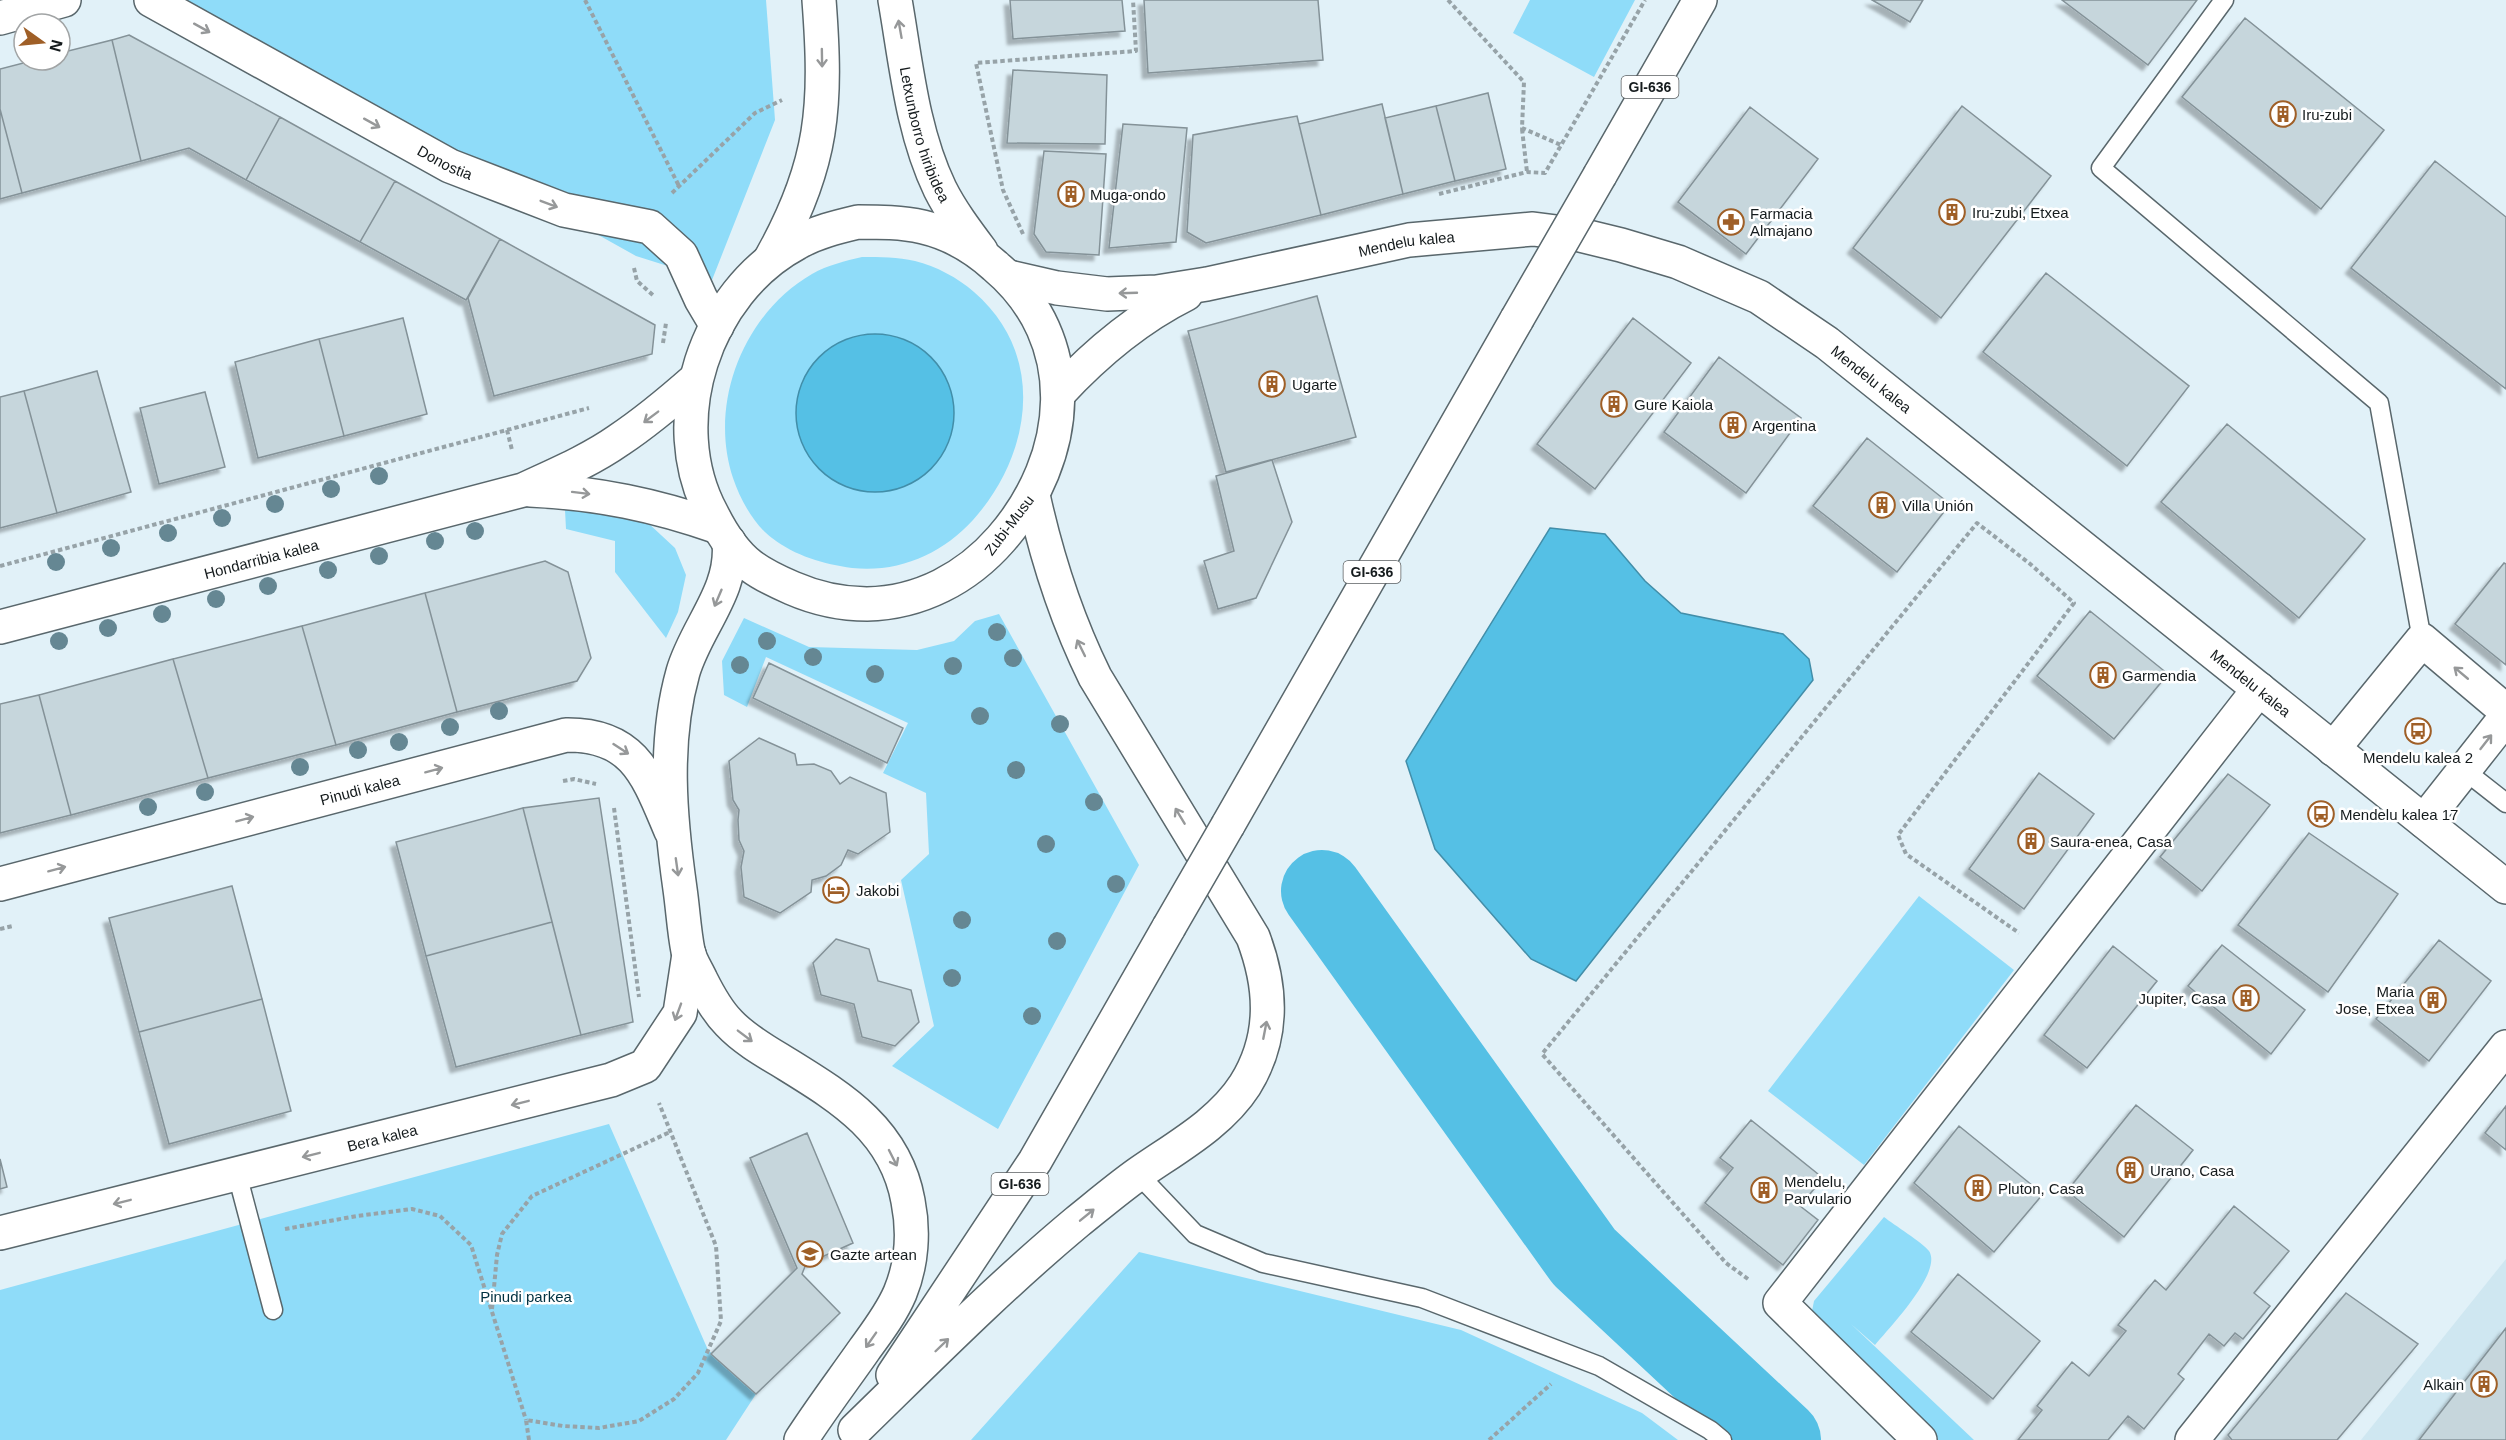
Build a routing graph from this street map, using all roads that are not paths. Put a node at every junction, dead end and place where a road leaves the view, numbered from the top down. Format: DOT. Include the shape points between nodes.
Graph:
graph roads {
  1 [pos="64,0"];
  2 [pos="151,0"];
  3 [pos="819,0"];
  4 [pos="895,0"];
  5 [pos="1700,0"];
  6 [pos="2224,0"];
  7 [pos="0,18"];
  8 [pos="770,260"];
  9 [pos="997,267"];
  10 [pos="1207,284"];
  11 [pos="717,327"];
  12 [pos="696,379"];
  13 [pos="1058,394"];
  14 [pos="523,490"];
  15 [pos="1033,495"];
  16 [pos="723,534"];
  17 [pos="0,627"];
  18 [pos="2422,640"];
  19 [pos="2259,689"];
  20 [pos="2506,711"];
  21 [pos="2506,717"];
  22 [pos="2333,749"];
  23 [pos="2464,770"];
  24 [pos="2506,803"];
  25 [pos="2424,821"];
  26 [pos="672,832"];
  27 [pos="0,884"];
  28 [pos="2506,887"];
  29 [pos="689,954"];
  30 [pos="2506,1047"];
  31 [pos="237,1174"];
  32 [pos="1138,1174"];
  33 [pos="0,1233"];
  34 [pos="273,1310"];
  35 [pos="851,1435"];
  36 [pos="801,1440"];
  37 [pos="1722,1440"];
  38 [pos="1920,1440"];
  39 [pos="2192,1440"];
  1 -- 7 [label="main road"];
  2 -- 11 [label="main road, Donostia, one-way" via="450,166 564,210 650,227 681,255"];
  3 -- 8 [label="main road, one-way" via="824,93 816,151 790,225"];
  9 -- 4 [label="main road, Letxunborro hiribidea, one-way" via="960,224 940,188 913,102"];
  5 -- 35 [label="main road, GI-636, bridge" via="1035,1161"];
  6 -- 18 [label="lane" via="2100,168 2379,403"];
  8 -- 9 [label="main road, Zubi-Musu" via="826,230 858,222 891,222 955,239"];
  8 -- 11 [label="main road, Zubi-Musu" via="741,290"];
  10 -- 9 [label="main road, Mendelu kalea, one-way" via="1107,294 1057,288"];
  9 -- 13 [label="main road, Zubi-Musu" via="1039,317 1048,339"];
  10 -- 13 [label="main road, Mendelu kalea" via="1164,305 1125,331 1089,360"];
  10 -- 19 [label="main road, Mendelu kalea" via="1409,240 1509,230 1580,235 1678,262 1759,297 1827,343"];
  11 -- 12 [label="main road, Zubi-Musu"];
  12 -- 14 [label="main road, Hondarribia kalea, one-way" via="617,442"];
  12 -- 16 [label="main road, Zubi-Musu" via="691,412 692,453 705,501"];
  13 -- 15 [label="main road, Zubi-Musu" via="1053,439"];
  14 -- 16 [label="main road, Hondarribia kalea, one-way" via="623,499 671,510"];
  14 -- 17 [label="main road, Hondarribia kalea"];
  15 -- 16 [label="main road, Zubi-Musu" via="983,560 951,582 919,596 868,604 807,595 749,565"];
  32 -- 15 [label="main road, one-way" via="1226,1109 1245,1084 1259,1056 1267,1026 1264,965 1253,937 1095,677 1057,589"];
  16 -- 26 [label="main road, one-way" via="731,560 710,617 692,646 674,715"];
  20 -- 18 [label="main road, one-way"];
  18 -- 22 [label="main road"];
  19 -- 22 [label="main road, Mendelu kalea"];
  19 -- 38 [label="main road" via="1780,1302"];
  23 -- 21 [label="main road, one-way"];
  22 -- 25 [label="main road, Mendelu kalea"];
  23 -- 24 [label="lane"];
  23 -- 25 [label="main road"];
  25 -- 28 [label="main road, Mendelu kalea"];
  27 -- 26 [label="main road, Pinudi kalea, one-way" via="566,735 603,739 632,756 651,783"];
  26 -- 29 [label="main road, one-way"];
  29 -- 31 [label="main road, Bera kalea, one-way" via="680,1012 645,1066 611,1080"];
  29 -- 36 [label="main road, one-way" via="711,1000 730,1025 767,1053 838,1096 874,1129 893,1156 905,1185 911,1242 900,1292 889,1315"];
  30 -- 39 [label="main road"];
  31 -- 33 [label="main road, Bera kalea, one-way"];
  31 -- 34 [label="lane"];
  35 -- 32 [label="main road, one-way" via="1020,1270"];
  32 -- 37 [label="lane" via="1195,1234 1263,1263 1422,1298 1579,1358 1599,1366"];
}
